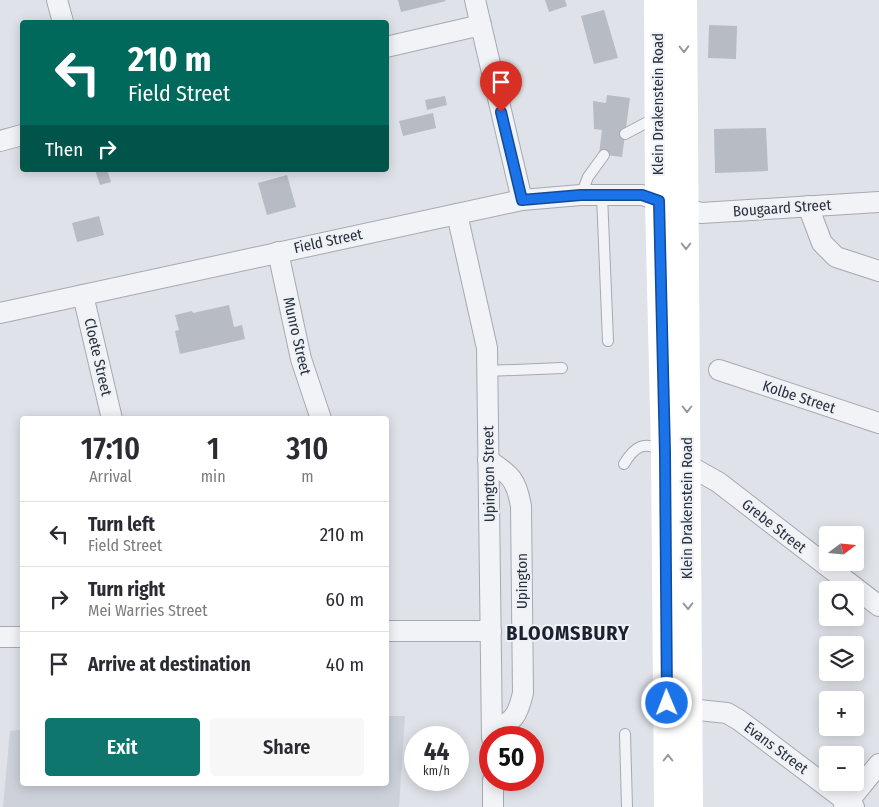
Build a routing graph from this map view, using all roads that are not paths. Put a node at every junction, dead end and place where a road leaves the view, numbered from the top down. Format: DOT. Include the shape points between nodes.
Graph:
graph roads {
  1 [pos="57,0"];
  2 [pos="475,0"];
  3 [pos="658,0"];
  4 [pos="683,0"];
  5 [pos="62,20"];
  6 [pos="481,25"];
  7 [pos="389,46"];
  8 [pos="658,116"];
  9 [pos="625,134"];
  10 [pos="20,136"];
  11 [pos="0,141"];
  12 [pos="604,155"];
  13 [pos="581,195"];
  14 [pos="602,195"];
  15 [pos="522,200"];
  16 [pos="659,201"];
  17 [pos="879,202"];
  18 [pos="808,206"];
  19 [pos="686,209"];
  20 [pos="457,214"];
  21 [pos="278,252"];
  22 [pos="879,271"];
  23 [pos="83,295"];
  24 [pos="0,313"];
  25 [pos="608,341"];
  26 [pos="562,368"];
  27 [pos="719,370"];
  28 [pos="488,371"];
  29 [pos="111,416"];
  30 [pos="320,416"];
  31 [pos="879,423"];
  32 [pos="676,459"];
  33 [pos="488,460"];
  34 [pos="624,464"];
  35 [pos="879,606"];
  36 [pos="389,631"];
  37 [pos="491,631"];
  38 [pos="20,636"];
  39 [pos="0,637"];
  40 [pos="689,709"];
  41 [pos="492,726"];
  42 [pos="506,726"];
  43 [pos="626,734"];
  44 [pos="879,764"];
  45 [pos="493,791"];
  46 [pos="848,805"];
  47 [pos="493,807"];
  48 [pos="626,807"];
  49 [pos="668,807"];
  50 [pos="689,807"];
  1 -- 5 [label="street"];
  2 -- 6 [label="street"];
  3 -- 8 [label="main road, Klein Drakenstein Road"];
  4 -- 19 [label="main road, Klein Drakenstein Road, one-way"];
  6 -- 7 [label="street"];
  6 -- 15 [label="street"];
  8 -- 9 [label="lane"];
  8 -- 16 [label="main road, Klein Drakenstein Road"];
  10 -- 11 [label="street"];
  12 -- 13 [label="lane" via="588,177"];
  13 -- 14 [label="street, Field Street"];
  13 -- 15 [label="street, Field Street"];
  14 -- 16 [label="street, Field Street" via="642,195"];
  14 -- 25 [label="lane"];
  15 -- 20 [label="street, Field Street"];
  16 -- 19 [label="street, Bougaard Street"];
  16 -- 32 [label="main road, Klein Drakenstein Road"];
  17 -- 18 [label="street, Bougaard Street"];
  18 -- 19 [label="street, Bougaard Street" via="701,213"];
  18 -- 22 [label="street" via="822,243 836,257"];
  19 -- 32 [label="main road, Klein Drakenstein Road, one-way"];
  20 -- 21 [label="street, Field Street"];
  20 -- 28 [label="street, Upington Street" via="487,348"];
  21 -- 23 [label="street, Field Street"];
  21 -- 30 [label="street, Munro Street" via="301,359"];
  23 -- 24 [label="street, Field Street"];
  23 -- 29 [label="street, Cloete Street"];
  26 -- 28 [label="lane"];
  27 -- 31 [label="street, Kolbe Street"];
  28 -- 33 [label="street, Upington Street"];
  32 -- 34 [label="lane" via="653,446 637,448"];
  32 -- 35 [label="street, Grebe Street" via="718,482"];
  32 -- 40 [label="main road, Klein Drakenstein Road, one-way"];
  49 -- 32 [label="main road, Klein Drakenstein Road, one-way"];
  33 -- 37 [label="street, Upington Street"];
  33 -- 42 [label="street, Upington" via="511,476 519,492 521,506 523,694 520,708"];
  36 -- 37 [label="street"];
  37 -- 41 [label="street, Upington Street"];
  38 -- 39 [label="street"];
  40 -- 46 [label="street, Evans Street" via="727,714 739,720"];
  40 -- 50 [label="main road, Klein Drakenstein Road"];
  43 -- 48 [label="lane"];
  44 -- 46 [label="street"];
  45 -- 47 [label="street"];
}
